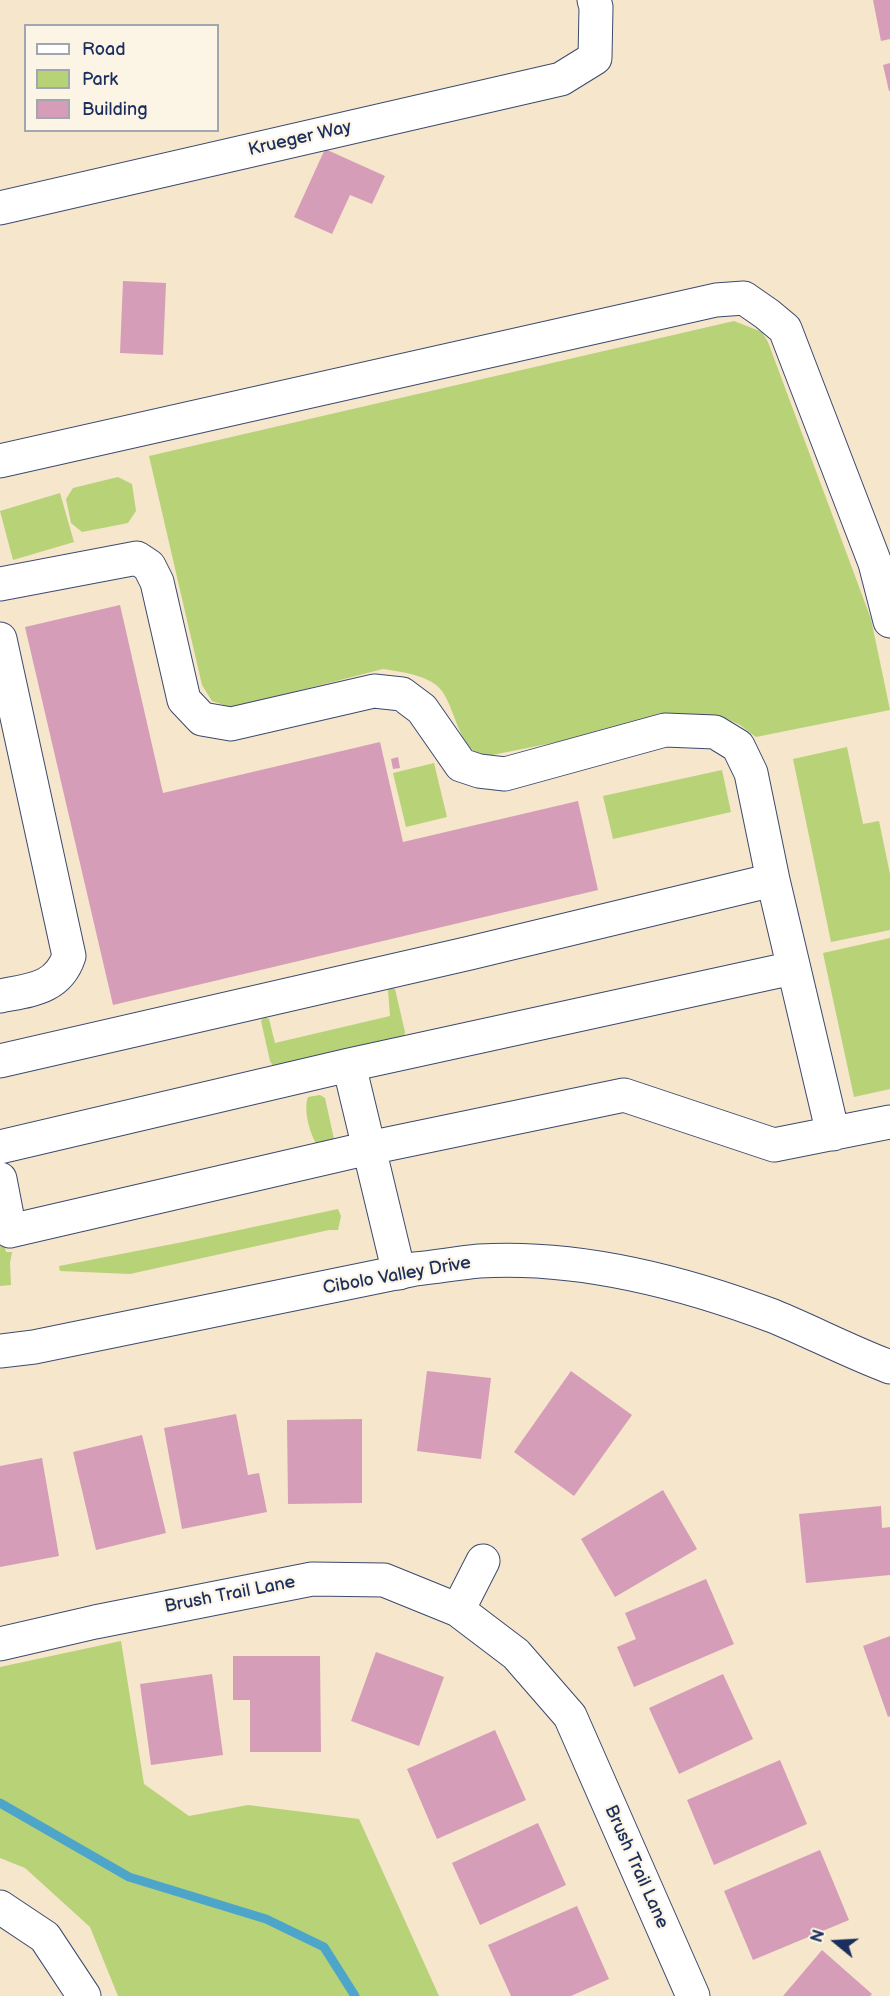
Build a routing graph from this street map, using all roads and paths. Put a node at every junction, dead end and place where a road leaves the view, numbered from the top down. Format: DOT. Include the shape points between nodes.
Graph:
graph roads {
  1 [pos="594,0"];
  2 [pos="0,208"];
  3 [pos="0,461"];
  4 [pos="0,584"];
  5 [pos="890,621"];
  6 [pos="0,639"];
  7 [pos="773,880"];
  8 [pos="793,968"];
  9 [pos="0,996"];
  10 [pos="0,1061"];
  11 [pos="349,1065"];
  12 [pos="890,1122"];
  13 [pos="833,1134"];
  14 [pos="0,1147"];
  15 [pos="369,1148"];
  16 [pos="0,1179"];
  17 [pos="399,1273"];
  18 [pos="0,1351"];
  19 [pos="890,1367"];
  20 [pos="483,1561"];
  21 [pos="458,1610"];
  22 [pos="0,1644"];
  23 [pos="0,1907"];
  24 [pos="84,1996"];
  25 [pos="693,1996"];
  1 -- 2 [label="street, Krueger Way" via="596,58 561,79"];
  3 -- 5 [label="street" via="716,300 744,298 785,329 875,563"];
  4 -- 7 [label="street" via="136,558 148,566 157,582 184,699 202,719 231,724 374,691 402,694 423,709 461,765 505,774 665,730 715,732 738,746 751,773"];
  6 -- 9 [label="street" via="69,956 64,969 43,987"];
  7 -- 8 [label="street"];
  7 -- 10 [label="street"];
  8 -- 11 [label="street"];
  8 -- 13 [label="street"];
  11 -- 14 [label="street"];
  11 -- 15 [label="street"];
  12 -- 13 [label="street"];
  13 -- 15 [label="street" via="774,1145 624,1095"];
  15 -- 16 [label="street" via="10,1231"];
  15 -- 17 [label="street"];
  17 -- 18 [label="street, Cibolo Valley Drive"];
  17 -- 19 [label="street, Cibolo Valley Drive" via="479,1261 550,1262 630,1273 708,1293 775,1317"];
  20 -- 21 [label="street"];
  21 -- 22 [label="street, Brush Trail Lane" via="384,1580 312,1579"];
  21 -- 25 [label="street, Brush Trail Lane" via="516,1654 570,1716"];
  23 -- 24 [label="street" via="45,1937"];
}
